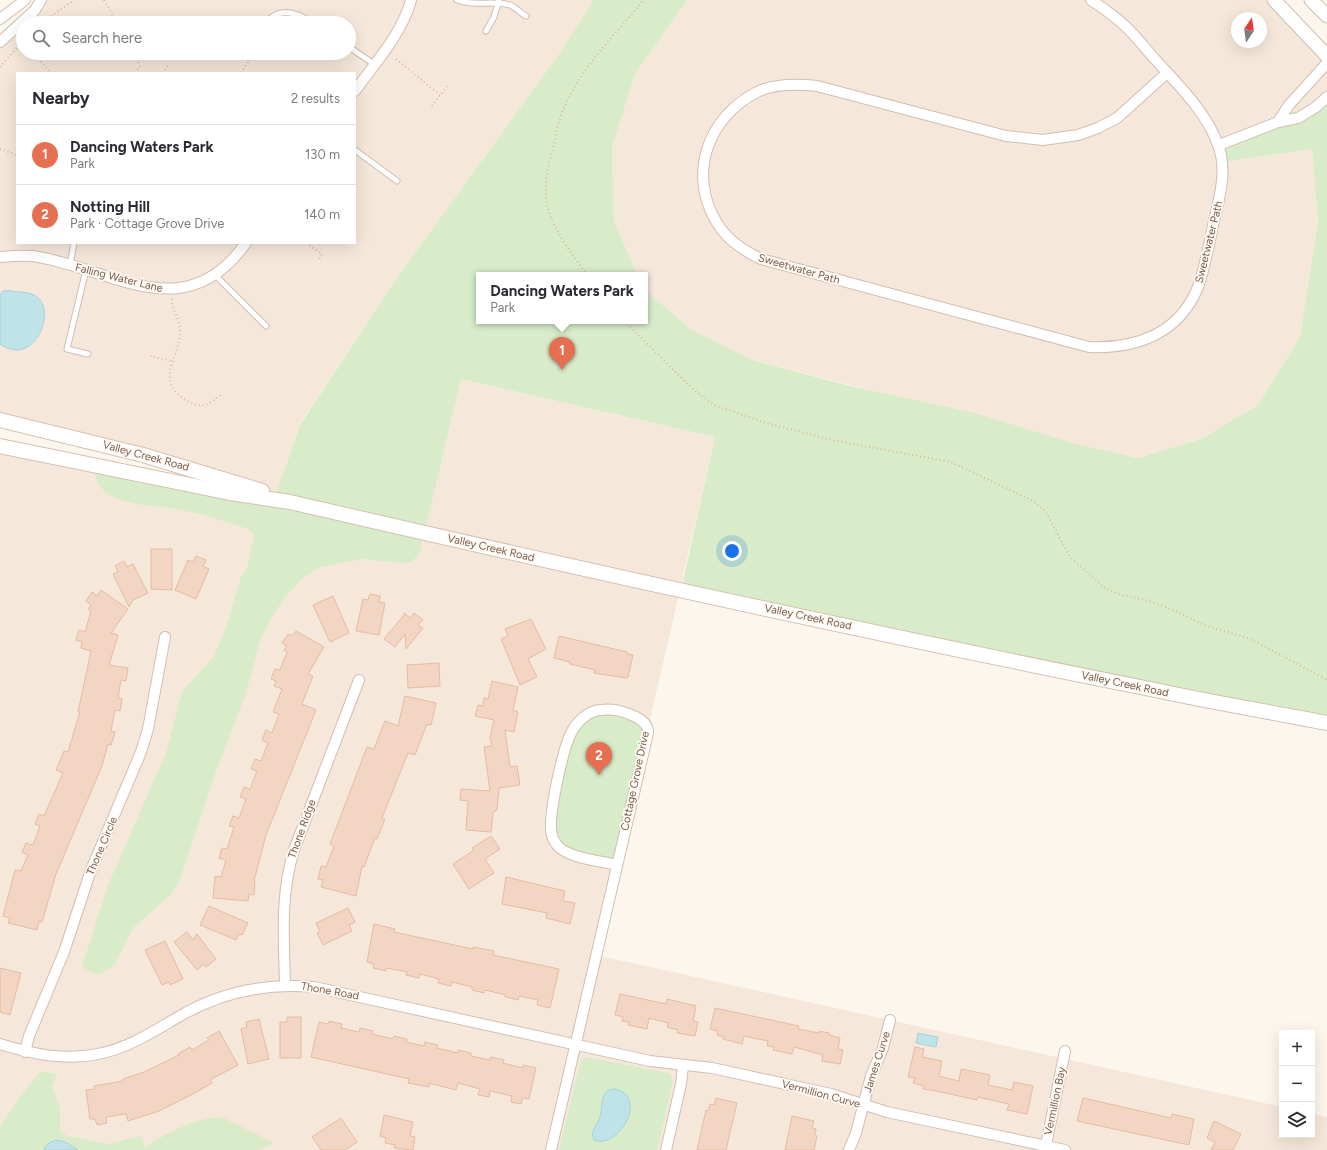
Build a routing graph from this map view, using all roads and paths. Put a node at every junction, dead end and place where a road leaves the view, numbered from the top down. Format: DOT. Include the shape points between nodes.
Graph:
graph roads {
  1 [pos="25,0"];
  2 [pos="41,0"];
  3 [pos="74,0"];
  4 [pos="104,0"];
  5 [pos="411,0"];
  6 [pos="457,0"];
  7 [pos="644,0"];
  8 [pos="1091,0"];
  9 [pos="1274,0"];
  10 [pos="1311,0"];
  11 [pos="499,1"];
  12 [pos="28,16"];
  13 [pos="51,16"];
  14 [pos="113,16"];
  15 [pos="271,16"];
  16 [pos="304,16"];
  17 [pos="526,16"];
  18 [pos="1327,16"];
  19 [pos="0,19"];
  20 [pos="16,27"];
  21 [pos="486,31"];
  22 [pos="0,42"];
  23 [pos="16,48"];
  24 [pos="356,52"];
  25 [pos="1327,56"];
  26 [pos="396,59"];
  27 [pos="39,60"];
  28 [pos="138,60"];
  29 [pos="249,60"];
  30 [pos="1327,63"];
  31 [pos="169,64"];
  32 [pos="374,64"];
  33 [pos="0,67"];
  34 [pos="51,72"];
  35 [pos="136,72"];
  36 [pos="163,72"];
  37 [pos="242,72"];
  38 [pos="1167,73"];
  39 [pos="448,85"];
  40 [pos="356,91"];
  41 [pos="440,95"];
  42 [pos="1327,97"];
  43 [pos="432,106"];
  44 [pos="1278,122"];
  45 [pos="1219,145"];
  46 [pos="0,149"];
  47 [pos="356,151"];
  48 [pos="16,155"];
  49 [pos="397,181"];
  50 [pos="74,244"];
  51 [pos="245,244"];
  52 [pos="307,244"];
  53 [pos="0,256"];
  54 [pos="319,260"];
  55 [pos="70,265"];
  56 [pos="86,270"];
  57 [pos="585,272"];
  58 [pos="215,275"];
  59 [pos="172,290"];
  60 [pos="627,324"];
  61 [pos="266,326"];
  62 [pos="88,354"];
  63 [pos="150,356"];
  64 [pos="172,361"];
  65 [pos="222,394"];
  66 [pos="0,420"];
  67 [pos="0,446"];
  68 [pos="290,502"];
  69 [pos="165,637"];
  70 [pos="359,680"];
  71 [pos="1327,680"];
  72 [pos="1327,723"];
  73 [pos="617,865"];
  74 [pos="285,986"];
  75 [pos="890,1020"];
  76 [pos="0,1044"];
  77 [pos="575,1046"];
  78 [pos="25,1052"];
  79 [pos="1066,1052"];
  80 [pos="683,1066"];
  81 [pos="864,1105"];
  82 [pos="1045,1148"];
  83 [pos="551,1150"];
  84 [pos="666,1150"];
  85 [pos="849,1150"];
  86 [pos="1065,1150"];
  1 -- 19 [label="street"];
  2 -- 12 [label="street"];
  3 -- 13 [label="path"];
  4 -- 14 [label="path"];
  5 -- 32 [label="street" via="394,38"];
  6 -- 11 [label="lane" via="470,4"];
  7 -- 57 [label="path" via="588,67 576,86 565,106 550,160 546,190 548,209 566,245"];
  8 -- 38 [label="street, Sweetwater Path" via="1125,26"];
  9 -- 25 [label="street"];
  10 -- 18 [label="street"];
  11 -- 17 [label="lane"];
  11 -- 21 [label="lane"];
  15 -- 16 [label="lane" via="290,12"];
  20 -- 22 [label="street"];
  23 -- 33 [label="path"];
  24 -- 32 [label="lane"];
  26 -- 41 [label="path"];
  27 -- 34 [label="path"];
  28 -- 35 [label="path" via="140,67"];
  29 -- 37 [label="path"];
  30 -- 44 [label="street" via="1289,105"];
  31 -- 36 [label="path"];
  32 -- 40 [label="street"];
  38 -- 45 [label="street, Sweetwater Path" via="1210,126"];
  38 -- 45 [label="street, Sweetwater Path" via="1117,118 1078,135 1043,140 1006,136 817,86 796,84 758,92 723,118 711,137 704,157 704,182 708,204 728,238 743,251 761,259 1089,347 1112,348 1138,343 1159,333 1176,320 1189,304 1204,268 1220,194 1222,176"];
  39 -- 41 [label="path"];
  41 -- 43 [label="path"];
  42 -- 44 [label="street" via="1316,108 1298,118"];
  44 -- 45 [label="street"];
  46 -- 48 [label="path"];
  47 -- 49 [label="lane"];
  50 -- 55 [label="lane"];
  51 -- 58 [label="street, Falling Water Lane"];
  52 -- 54 [label="path" via="322,254"];
  53 -- 55 [label="street, Falling Water Lane" via="33,256"];
  55 -- 56 [label="street, Falling Water Lane"];
  56 -- 59 [label="street, Falling Water Lane" via="145,286"];
  56 -- 62 [label="lane" via="67,349"];
  58 -- 59 [label="street, Falling Water Lane" via="189,288"];
  58 -- 61 [label="lane"];
  59 -- 64 [label="path" via="172,308 178,318 180,331"];
  60 -- 71 [label="path" via="693,389 714,405 766,423 951,462 1034,501 1046,512 1070,557 1104,588 1146,600 1207,626 1245,637"];
  63 -- 64 [label="path"];
  64 -- 65 [label="path" via="171,386 177,395 203,406"];
  66 -- 68 [label="main road, Valley Creek Road" via="143,455 231,480"];
  67 -- 68 [label="main road, Valley Creek Road" via="230,493"];
  68 -- 72 [label="main road, Valley Creek Road" via="665,587 1162,692"];
  69 -- 78 [label="street, Thone Circle" via="141,752 91,870 68,943 31,1031"];
  70 -- 74 [label="street, Thone Ridge" via="287,874 283,911"];
  73 -- 73 [label="street, Cottage Grove Drive" via="648,730 637,717 602,710 591,713 579,721 568,740 552,810 552,834 557,846 569,854"];
  73 -- 77 [label="street, Cottage Grove Drive"];
  74 -- 77 [label="street, Thone Road" via="331,990"];
  74 -- 78 [label="street, Thone Road" via="254,988 217,998 181,1015 143,1038 106,1052 60,1057"];
  75 -- 81 [label="street, James Curve"];
  76 -- 78 [label="street, Thone Road"];
  77 -- 80 [label="street, Vermillion Curve"];
  77 -- 83 [label="street, Cottage Grove Drive"];
  79 -- 82 [label="street, Vermillion Bay"];
  80 -- 81 [label="street, Vermillion Curve" via="716,1069 831,1094"];
  80 -- 84 [label="street"];
  81 -- 82 [label="street, Vermillion Curve"];
  81 -- 85 [label="street, James Curve" via="858,1130"];
  82 -- 86 [label="street, Vermillion Curve"];
}
